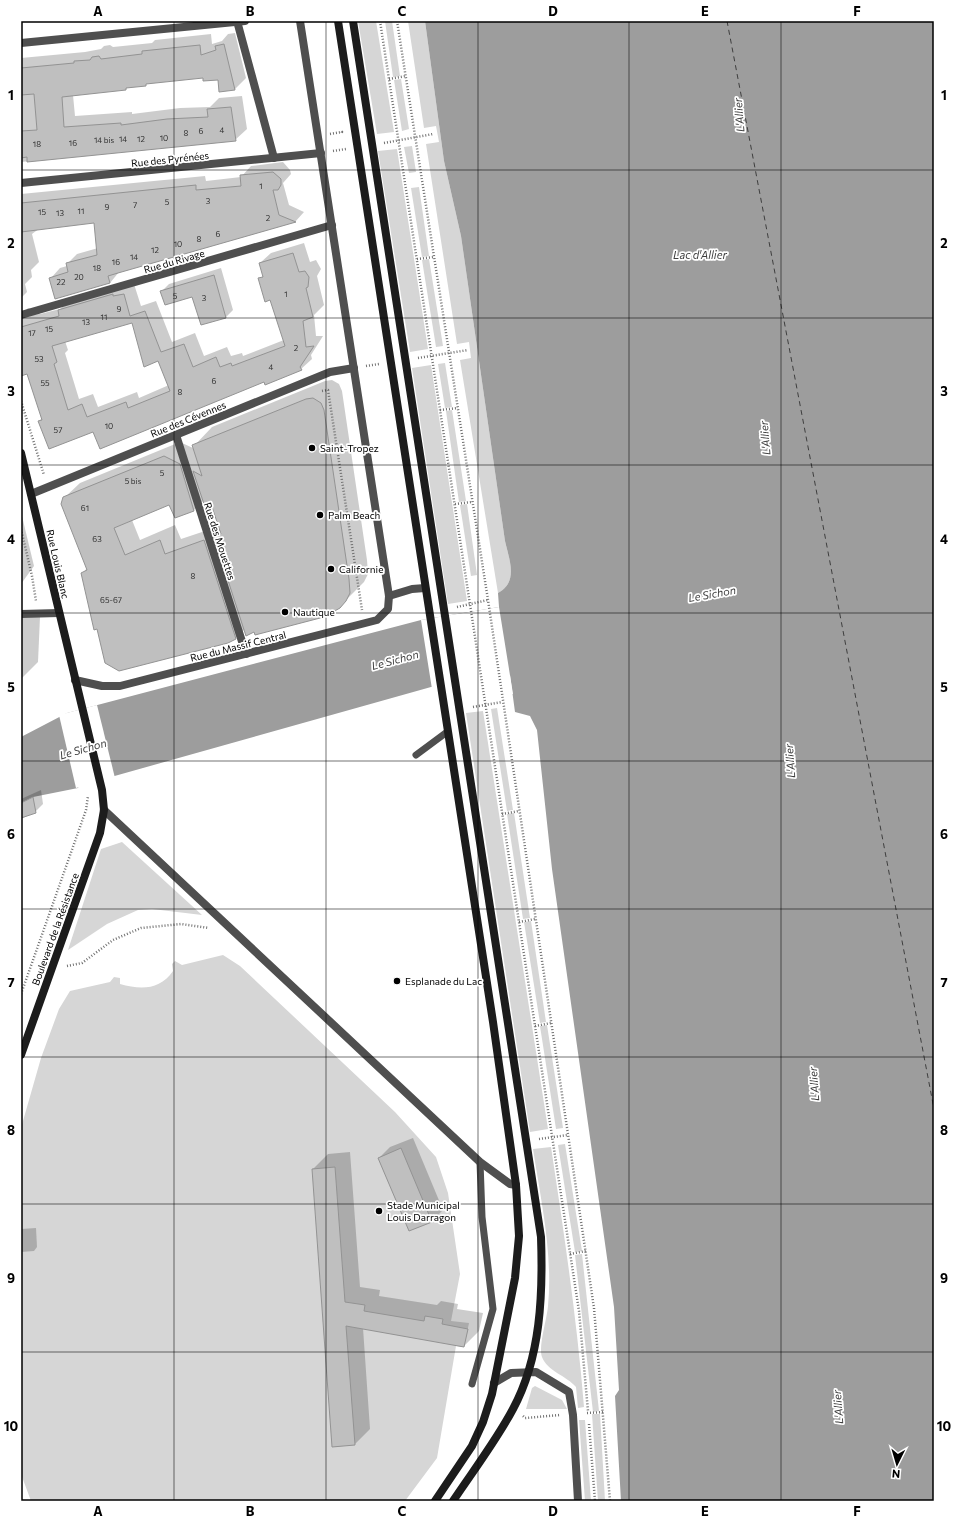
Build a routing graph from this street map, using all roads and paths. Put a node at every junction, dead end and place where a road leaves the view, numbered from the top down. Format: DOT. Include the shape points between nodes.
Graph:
graph roads {
  1 [pos="240,21"];
  2 [pos="300,21"];
  3 [pos="338,21"];
  4 [pos="353,21"];
  5 [pos="380,21"];
  6 [pos="397,21"];
  7 [pos="21,43"];
  8 [pos="406,76"];
  9 [pos="389,79"];
  10 [pos="340,125"];
  11 [pos="433,134"];
  12 [pos="318,136"];
  13 [pos="415,138"];
  14 [pos="398,140"];
  15 [pos="373,145"];
  16 [pos="321,153"];
  17 [pos="274,158"];
  18 [pos="21,183"];
  19 [pos="332,226"];
  20 [pos="434,257"];
  21 [pos="417,260"];
  22 [pos="21,315"];
  23 [pos="468,350"];
  24 [pos="449,354"];
  25 [pos="432,356"];
  26 [pos="406,360"];
  27 [pos="391,362"];
  28 [pos="354,368"];
  29 [pos="321,391"];
  30 [pos="21,401"];
  31 [pos="458,408"];
  32 [pos="440,410"];
  33 [pos="176,435"];
  34 [pos="21,453"];
  35 [pos="47,487"];
  36 [pos="31,494"];
  37 [pos="472,502"];
  38 [pos="455,504"];
  39 [pos="21,529"];
  40 [pos="425,588"];
  41 [pos="389,596"];
  42 [pos="59,613"];
  43 [pos="21,614"];
  44 [pos="37,614"];
  45 [pos="363,614"];
  46 [pos="246,654"];
  47 [pos="75,680"];
  48 [pos="447,732"];
  49 [pos="416,755"];
  50 [pos="88,794"];
  51 [pos="104,810"];
  52 [pos="519,812"];
  53 [pos="502,814"];
  54 [pos="535,919"];
  55 [pos="519,922"];
  56 [pos="232,931"];
  57 [pos="32,963"];
  58 [pos="51,970"];
  59 [pos="21,994"];
  60 [pos="551,1023"];
  61 [pos="535,1026"];
  62 [pos="21,1055"];
  63 [pos="480,1162"];
  64 [pos="516,1185"];
  65 [pos="586,1251"];
  66 [pos="570,1254"];
  67 [pos="528,1371"];
  68 [pos="494,1383"];
  69 [pos="472,1384"];
  70 [pos="513,1409"];
  71 [pos="604,1412"];
  72 [pos="588,1413"];
  73 [pos="573,1415"];
  74 [pos="435,1501"];
  75 [pos="453,1501"];
  76 [pos="578,1501"];
  77 [pos="595,1501"];
  78 [pos="610,1501"];
  1 -- 7 [label="street"];
  1 -- 17 [label="street"];
  2 -- 12 [label="street"];
  3 -- 27 [label="main road"];
  4 -- 15 [label="main road"];
  5 -- 9 [label="path"];
  6 -- 8 [label="path"];
  8 -- 9 [label="path"];
  8 -- 13 [label="path"];
  9 -- 14 [label="path"];
  10 -- 12 [label="path" via="342,132"];
  11 -- 13 [label="path"];
  12 -- 16 [label="street"];
  13 -- 14 [label="path"];
  13 -- 20 [label="path"];
  14 -- 15 [label="path"];
  14 -- 21 [label="path"];
  15 -- 26 [label="main road"];
  16 -- 17 [label="street, Rue des Pyrénées"];
  16 -- 19 [label="street"];
  17 -- 18 [label="street, Rue des Pyrénées"];
  19 -- 22 [label="street, Rue du Rivage"];
  19 -- 28 [label="street"];
  20 -- 21 [label="path"];
  20 -- 24 [label="path"];
  21 -- 25 [label="path"];
  23 -- 24 [label="path"];
  24 -- 25 [label="path"];
  24 -- 31 [label="path"];
  25 -- 26 [label="path"];
  25 -- 32 [label="path"];
  26 -- 67 [label="main road" via="541,1237 543,1283 538,1325"];
  27 -- 28 [label="path"];
  27 -- 40 [label="main road"];
  28 -- 33 [label="street, Rue des Cévennes" via="330,372"];
  28 -- 41 [label="street"];
  29 -- 45 [label="path" via="328,390"];
  30 -- 35 [label="path"];
  31 -- 32 [label="path"];
  31 -- 37 [label="path"];
  32 -- 38 [label="path"];
  33 -- 35 [label="street, Rue des Cévennes"];
  33 -- 46 [label="street, Rue des Mouettes"];
  34 -- 36 [label="main road, Rue Louis Blanc"];
  35 -- 36 [label="street, Rue des Cévennes"];
  36 -- 42 [label="main road, Rue Louis Blanc"];
  37 -- 38 [label="path"];
  37 -- 52 [label="path"];
  38 -- 53 [label="path"];
  39 -- 44 [label="path" via="32,576"];
  40 -- 41 [label="street"];
  40 -- 48 [label="main road"];
  41 -- 46 [label="street, Rue du Massif Central" via="388,609 377,620"];
  42 -- 44 [label="street"];
  42 -- 47 [label="main road, Rue Louis Blanc"];
  43 -- 44 [label="street"];
  46 -- 47 [label="street, Rue du Massif Central" via="120,686 102,686"];
  47 -- 51 [label="main road, Rue Louis Blanc" via="102,790"];
  48 -- 49 [label="lane"];
  48 -- 64 [label="main road"];
  50 -- 57 [label="path" via="86,810"];
  51 -- 56 [label="street"];
  51 -- 58 [label="main road, Boulevard de la Résistance" via="100,833"];
  52 -- 53 [label="path"];
  52 -- 54 [label="path"];
  53 -- 55 [label="path"];
  54 -- 55 [label="path"];
  54 -- 60 [label="path"];
  55 -- 61 [label="path"];
  56 -- 58 [label="path" via="181,924 141,928 113,940 82,963"];
  56 -- 63 [label="street"];
  57 -- 58 [label="path"];
  57 -- 59 [label="path"];
  58 -- 62 [label="main road, Boulevard de la Résistance"];
  60 -- 61 [label="path"];
  60 -- 65 [label="path"];
  61 -- 66 [label="path"];
  63 -- 64 [label="street" via="510,1184"];
  63 -- 69 [label="lane" via="482,1217 493,1309"];
  64 -- 68 [label="main road" via="520,1236 515,1278"];
  65 -- 66 [label="path"];
  65 -- 71 [label="path"];
  66 -- 72 [label="path" via="579,1311"];
  67 -- 68 [label="street" via="511,1373"];
  67 -- 70 [label="main road"];
  67 -- 73 [label="street" via="536,1372 569,1392"];
  68 -- 74 [label="main road" via="483,1422 472,1446"];
  70 -- 73 [label="path" via="525,1418"];
  70 -- 75 [label="main road"];
  71 -- 72 [label="path"];
  71 -- 78 [label="path"];
  72 -- 73 [label="path"];
  72 -- 77 [label="path"];
  73 -- 76 [label="street"];
}
